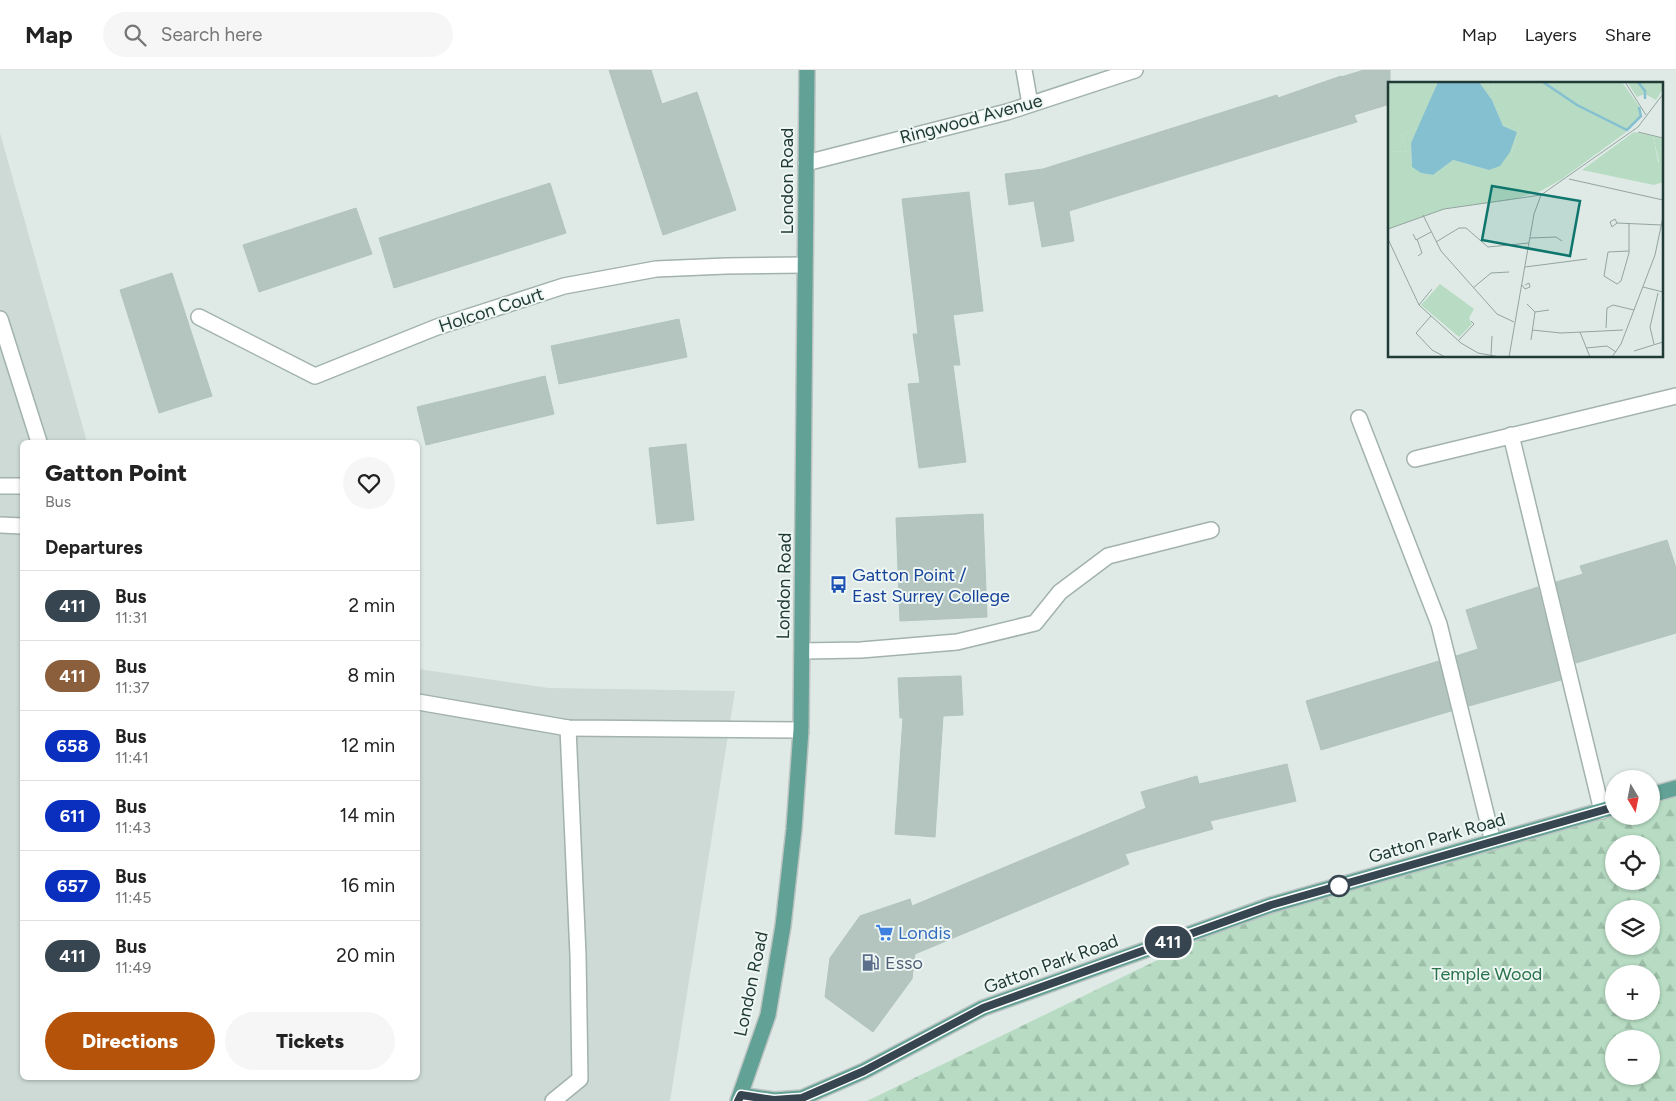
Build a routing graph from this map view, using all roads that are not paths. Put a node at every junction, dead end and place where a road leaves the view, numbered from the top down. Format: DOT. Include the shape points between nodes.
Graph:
graph roads {
  1 [pos="807,70"];
  2 [pos="1024,70"];
  3 [pos="1135,70"];
  4 [pos="1030,104"];
  5 [pos="806,163"];
  6 [pos="805,265"];
  7 [pos="199,317"];
  8 [pos="0,319"];
  9 [pos="1676,396"];
  10 [pos="1359,418"];
  11 [pos="1511,435"];
  12 [pos="38,440"];
  13 [pos="1415,459"];
  14 [pos="0,486"];
  15 [pos="20,486"];
  16 [pos="0,525"];
  17 [pos="20,526"];
  18 [pos="1211,530"];
  19 [pos="802,651"];
  20 [pos="420,702"];
  21 [pos="568,728"];
  22 [pos="801,730"];
  23 [pos="1676,788"];
  24 [pos="1660,792"];
  25 [pos="1605,797"];
  26 [pos="1605,810"];
  27 [pos="1493,842"];
  28 [pos="739,1098"];
  29 [pos="553,1101"];
  1 -- 5 [label="main road, London Road"];
  2 -- 4 [label="street"];
  3 -- 4 [label="street, Ringwood Avenue"];
  4 -- 5 [label="street, Ringwood Avenue"];
  5 -- 6 [label="main road, London Road"];
  6 -- 7 [label="street, Holcon Court" via="656,269 564,286 437,327 315,376"];
  6 -- 19 [label="main road, London Road"];
  8 -- 12 [label="street"];
  9 -- 11 [label="street"];
  10 -- 27 [label="street" via="1440,624"];
  11 -- 13 [label="street"];
  11 -- 25 [label="street"];
  14 -- 15 [label="street"];
  16 -- 17 [label="street"];
  18 -- 19 [label="street" via="1108,556 1060,592 1036,623 957,642"];
  19 -- 22 [label="main road, London Road"];
  20 -- 21 [label="street"];
  21 -- 22 [label="street"];
  21 -- 29 [label="street" via="580,1079"];
  22 -- 28 [label="main road, London Road" via="783,926 768,1016"];
  23 -- 24 [label="main road"];
  26 -- 27 [label="main road, Gatton Park Road"];
  27 -- 28 [label="main road, Gatton Park Road" via="1271,905 983,1008 864,1071 802,1098"];
}
